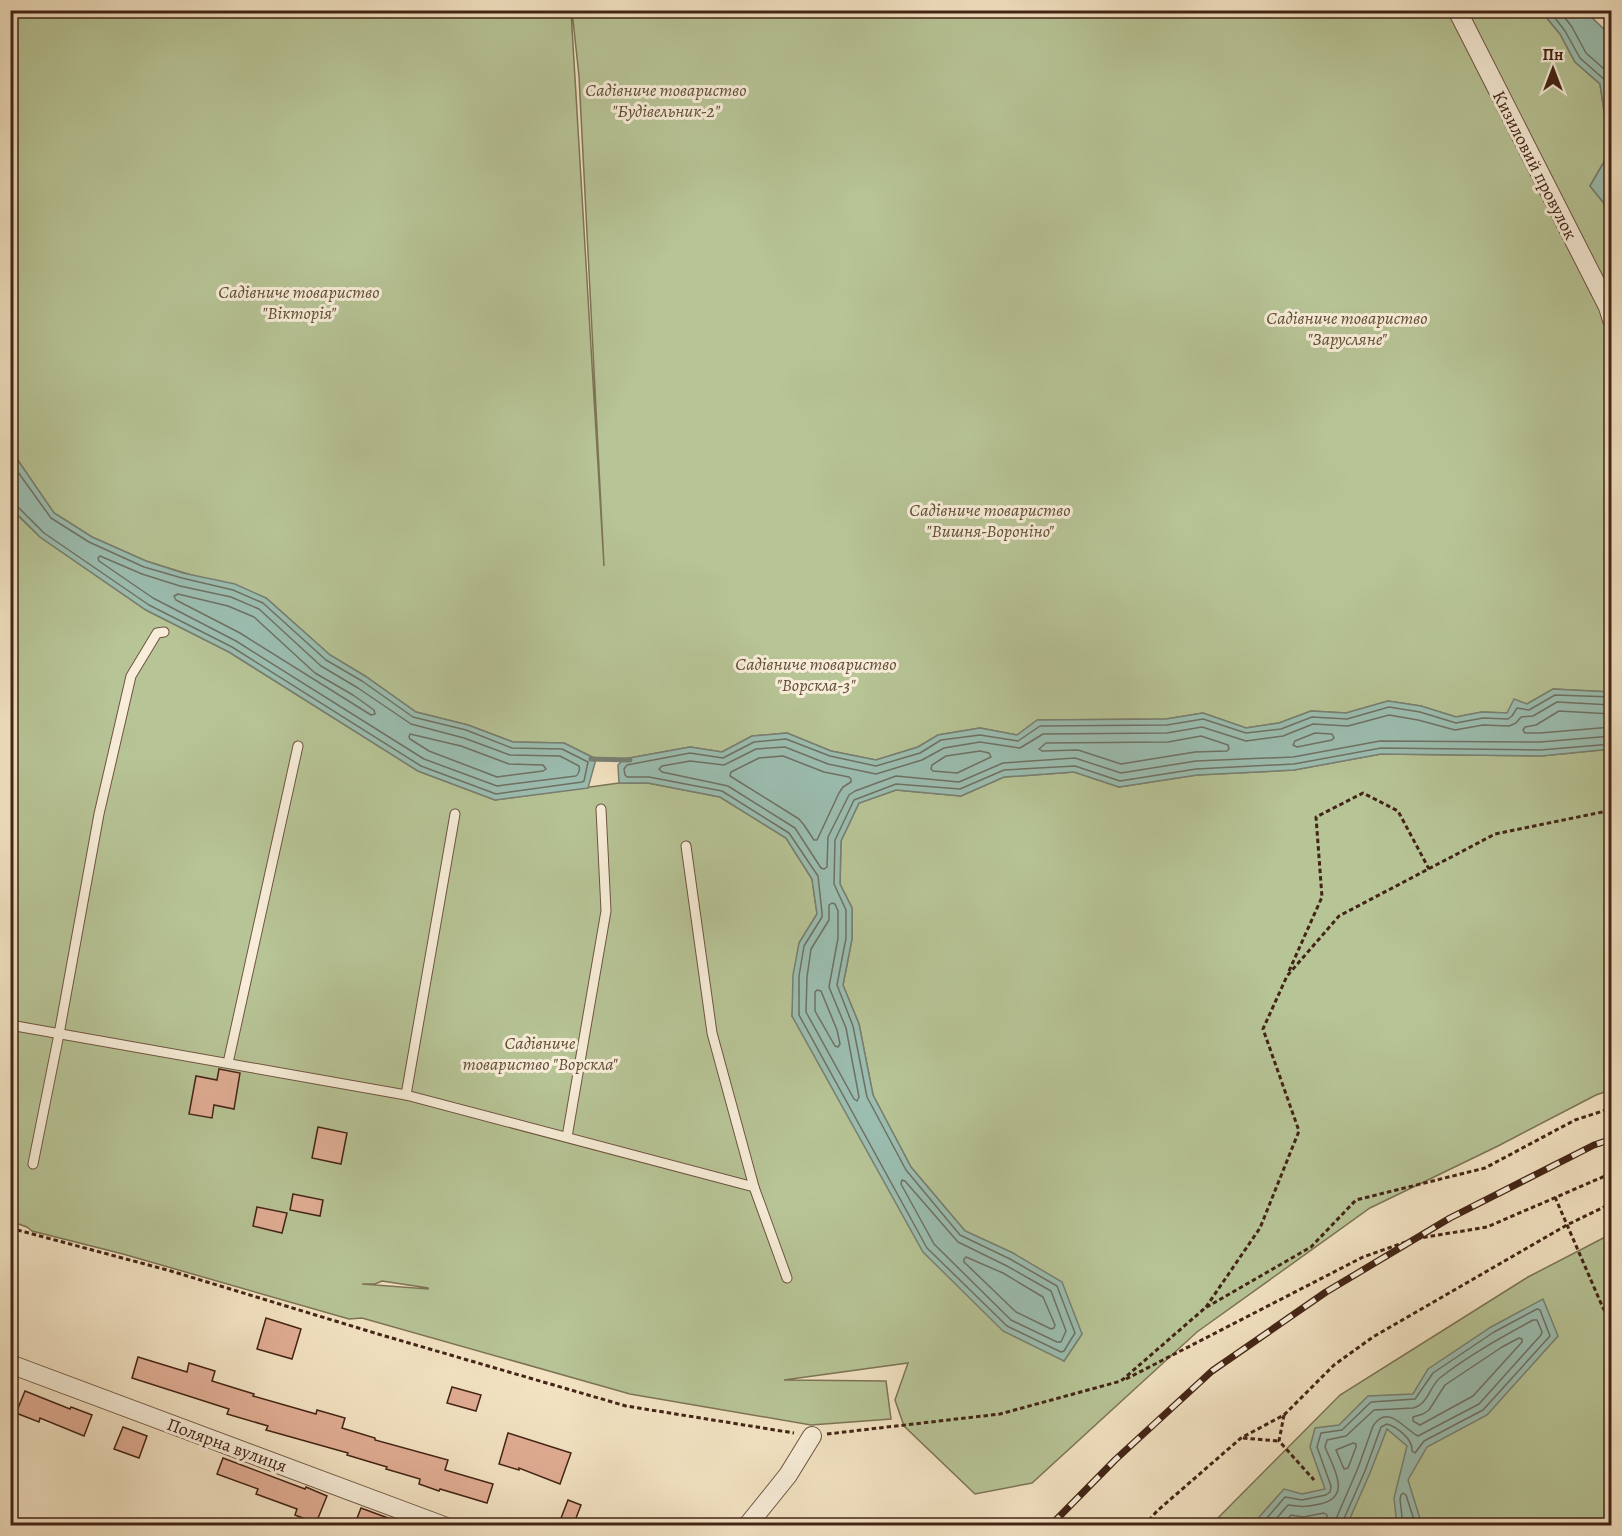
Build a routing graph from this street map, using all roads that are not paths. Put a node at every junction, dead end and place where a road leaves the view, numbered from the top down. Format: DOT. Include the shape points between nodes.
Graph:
graph roads {
  1 [pos="1457,10"];
  2 [pos="1611,320"];
  3 [pos="164,632"];
  4 [pos="298,746"];
  5 [pos="601,808"];
  6 [pos="455,814"];
  7 [pos="686,846"];
  8 [pos="10,1025"];
  9 [pos="59,1034"];
  10 [pos="228,1063"];
  11 [pos="406,1095"];
  12 [pos="567,1137"];
  13 [pos="33,1164"];
  14 [pos="754,1187"];
  15 [pos="787,1278"];
  16 [pos="10,1364"];
  17 [pos="812,1436"];
  18 [pos="444,1526"];
  19 [pos="747,1526"];
  1 -- 2 [label="street, Кизиловий провулок"];
  3 -- 9 [label="lane" via="157,633 131,676 99,813"];
  4 -- 10 [label="lane"];
  5 -- 12 [label="lane" via="606,911"];
  6 -- 11 [label="lane"];
  7 -- 14 [label="lane" via="712,1033"];
  8 -- 9 [label="lane"];
  9 -- 10 [label="lane"];
  9 -- 13 [label="lane"];
  10 -- 11 [label="lane"];
  11 -- 12 [label="lane"];
  12 -- 14 [label="lane"];
  14 -- 15 [label="lane"];
  16 -- 18 [label="street, Полярна вулиця"];
  17 -- 19 [label="street" via="788,1475"];
}
